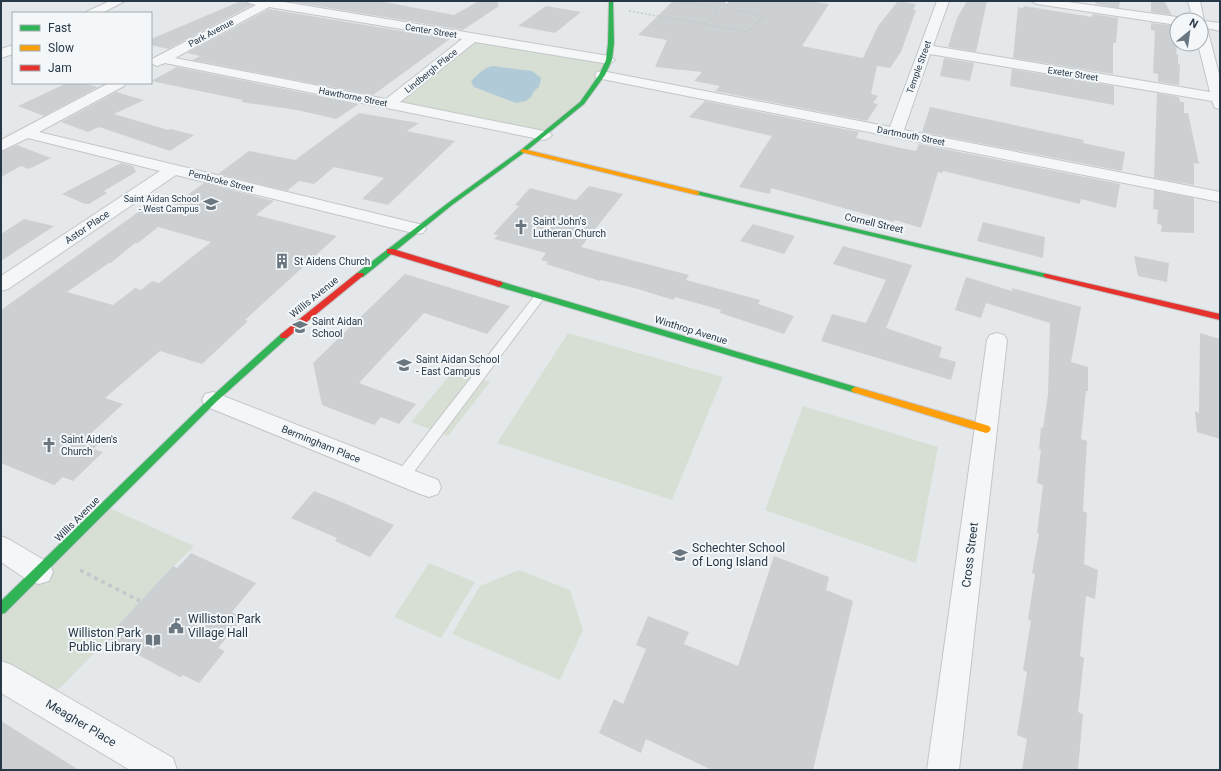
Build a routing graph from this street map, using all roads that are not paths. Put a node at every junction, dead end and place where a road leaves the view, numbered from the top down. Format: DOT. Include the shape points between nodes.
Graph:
graph roads {
  1 [pos="119,1"];
  2 [pos="253,1"];
  3 [pos="611,1"];
  4 [pos="943,1"];
  5 [pos="1037,1"];
  6 [pos="1194,1"];
  7 [pos="269,2"];
  8 [pos="94,12"];
  9 [pos="1197,12"];
  10 [pos="1169,20"];
  11 [pos="1209,25"];
  12 [pos="1220,27"];
  13 [pos="472,38"];
  14 [pos="12,49"];
  15 [pos="925,49"];
  16 [pos="1207,52"];
  17 [pos="1,54"];
  18 [pos="609,60"];
  19 [pos="157,62"];
  20 [pos="602,75"];
  21 [pos="117,84"];
  22 [pos="1219,100"];
  23 [pos="389,104"];
  24 [pos="26,133"];
  25 [pos="895,133"];
  26 [pos="544,135"];
  27 [pos="1,146"];
  28 [pos="523,151"];
  29 [pos="173,169"];
  30 [pos="1220,197"];
  31 [pos="417,229"];
  32 [pos="390,251"];
  33 [pos="1,285"];
  34 [pos="540,296"];
  35 [pos="1220,317"];
  36 [pos="997,340"];
  37 [pos="213,400"];
  38 [pos="986,429"];
  39 [pos="402,476"];
  40 [pos="428,487"];
  41 [pos="1,548"];
  42 [pos="39,572"];
  43 [pos="1,609"];
  44 [pos="1,676"];
  45 [pos="161,770"];
  46 [pos="943,770"];
  1 -- 8 [label="street"];
  2 -- 7 [label="street, Center Street"];
  3 -- 18 [label="street, Willis Avenue"];
  4 -- 15 [label="street, Temple Street"];
  5 -- 10 [label="street"];
  6 -- 9 [label="street"];
  7 -- 13 [label="street, Center Street"];
  7 -- 19 [label="street, Park Avenue"];
  11 -- 12 [label="street"];
  13 -- 18 [label="street, Center Street"];
  13 -- 23 [label="street, Lindbergh Place"];
  14 -- 17 [label="street"];
  15 -- 22 [label="street, Exeter Street"];
  15 -- 25 [label="street, Temple Street"];
  16 -- 22 [label="street"];
  18 -- 20 [label="street, Willis Avenue"];
  19 -- 23 [label="street, Hawthorne Street"];
  20 -- 25 [label="street, Dartmouth Street"];
  20 -- 26 [label="street, Willis Avenue" via="582,103"];
  21 -- 24 [label="street"];
  23 -- 26 [label="street, Hawthorne Street"];
  24 -- 27 [label="street"];
  24 -- 29 [label="street, Pembroke Street"];
  25 -- 30 [label="street, Dartmouth Street"];
  26 -- 28 [label="street, Willis Avenue"];
  28 -- 31 [label="street, Willis Avenue"];
  28 -- 35 [label="street, Cornell Street"];
  29 -- 31 [label="street, Pembroke Street"];
  29 -- 33 [label="street, Astor Place"];
  31 -- 32 [label="street, Willis Avenue"];
  32 -- 34 [label="street, Winthrop Avenue"];
  32 -- 37 [label="street, Willis Avenue" via="290,330"];
  34 -- 38 [label="street, Winthrop Avenue"];
  34 -- 39 [label="lane"];
  36 -- 38 [label="street, Cross Street"];
  37 -- 39 [label="street, Bermingham Place"];
  37 -- 42 [label="street, Willis Avenue"];
  38 -- 46 [label="street, Cross Street"];
  39 -- 40 [label="street, Bermingham Place"];
  41 -- 42 [label="street"];
  42 -- 43 [label="street, Willis Avenue"];
  44 -- 45 [label="street, Meagher Place"];
}
